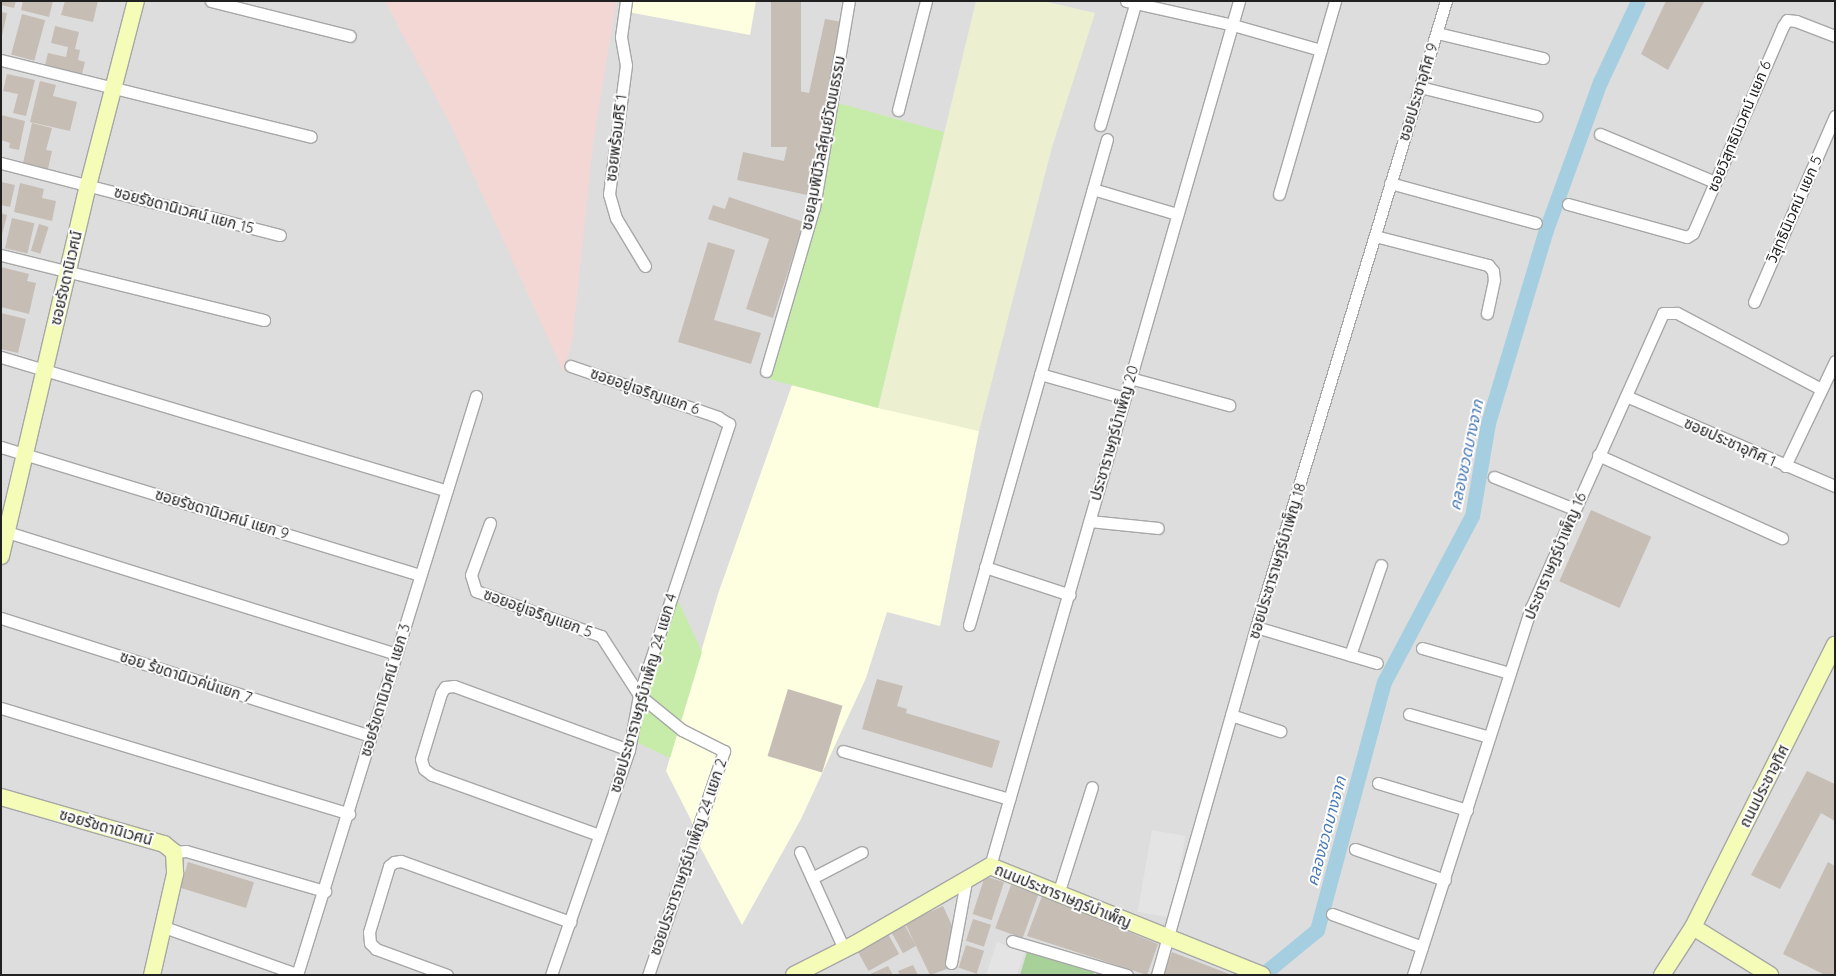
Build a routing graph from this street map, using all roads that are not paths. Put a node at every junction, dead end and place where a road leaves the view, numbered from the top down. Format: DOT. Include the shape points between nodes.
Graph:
graph roads {
  1 [pos="136,1"];
  2 [pos="211,1"];
  3 [pos="626,1"];
  4 [pos="849,1"];
  5 [pos="926,1"];
  6 [pos="1240,1"];
  7 [pos="1335,1"];
  8 [pos="1446,1"];
  9 [pos="1132,2"];
  10 [pos="1233,25"];
  11 [pos="1437,33"];
  12 [pos="350,36"];
  13 [pos="1835,36"];
  14 [pos="1321,50"];
  15 [pos="1543,58"];
  16 [pos="1,60"];
  17 [pos="112,86"];
  18 [pos="1420,87"];
  19 [pos="898,110"];
  20 [pos="1536,116"];
  21 [pos="1835,116"];
  22 [pos="1100,125"];
  23 [pos="1600,134"];
  24 [pos="311,137"];
  25 [pos="1107,139"];
  26 [pos="1,163"];
  27 [pos="1715,182"];
  28 [pos="1390,183"];
  29 [pos="88,186"];
  30 [pos="1093,189"];
  31 [pos="1279,194"];
  32 [pos="1568,204"];
  33 [pos="1177,214"];
  34 [pos="1536,223"];
  35 [pos="280,235"];
  36 [pos="1375,236"];
  37 [pos="1,255"];
  38 [pos="645,266"];
  39 [pos="67,272"];
  40 [pos="1754,302"];
  41 [pos="1488,313"];
  42 [pos="264,320"];
  43 [pos="1,357"];
  44 [pos="1835,361"];
  45 [pos="571,366"];
  46 [pos="45,367"];
  47 [pos="766,371"];
  48 [pos="1040,374"];
  49 [pos="1130,378"];
  50 [pos="1820,389"];
  51 [pos="1626,396"];
  52 [pos="1124,398"];
  53 [pos="473,400"];
  54 [pos="1229,405"];
  55 [pos="718,417"];
  56 [pos="1,447"];
  57 [pos="25,453"];
  58 [pos="1598,456"];
  59 [pos="1785,466"];
  60 [pos="1494,477"];
  61 [pos="1835,486"];
  62 [pos="444,490"];
  63 [pos="1574,508"];
  64 [pos="1090,521"];
  65 [pos="490,523"];
  66 [pos="1158,528"];
  67 [pos="7,532"];
  68 [pos="1782,538"];
  69 [pos="1,556"];
  70 [pos="1380,564"];
  71 [pos="985,566"];
  72 [pos="420,575"];
  73 [pos="1070,595"];
  74 [pos="1,618"];
  75 [pos="969,625"];
  76 [pos="1256,626"];
  77 [pos="1835,645"];
  78 [pos="1422,648"];
  79 [pos="396,654"];
  80 [pos="1350,655"];
  81 [pos="1377,663"];
  82 [pos="1509,672"];
  83 [pos="639,696"];
  84 [pos="1,708"];
  85 [pos="1408,714"];
  86 [pos="1231,716"];
  87 [pos="1280,731"];
  88 [pos="371,736"];
  89 [pos="1489,737"];
  90 [pos="629,750"];
  91 [pos="843,751"];
  92 [pos="1378,782"];
  93 [pos="1092,787"];
  94 [pos="1,797"];
  95 [pos="1010,799"];
  96 [pos="1467,810"];
  97 [pos="349,814"];
  98 [pos="599,836"];
  99 [pos="1355,849"];
  100 [pos="174,852"];
  101 [pos="800,852"];
  102 [pos="862,852"];
  103 [pos="990,866"];
  104 [pos="967,876"];
  105 [pos="812,878"];
  106 [pos="1445,880"];
  107 [pos="325,890"];
  108 [pos="1058,894"];
  109 [pos="1332,914"];
  110 [pos="570,922"];
  111 [pos="164,927"];
  112 [pos="1693,927"];
  113 [pos="1168,940"];
  114 [pos="1012,941"];
  115 [pos="1422,947"];
  116 [pos="844,949"];
  117 [pos="951,963"];
  118 [pos="1255,972"];
  119 [pos="297,974"];
  120 [pos="152,975"];
  121 [pos="447,975"];
  122 [pos="551,975"];
  123 [pos="648,975"];
  124 [pos="794,975"];
  125 [pos="1127,975"];
  126 [pos="1157,975"];
  127 [pos="1413,975"];
  128 [pos="1662,975"];
  129 [pos="1770,975"];
  1 -- 17 [label="street, ซอยรัชดานิเวศน์"];
  2 -- 12 [label="street"];
  3 -- 38 [label="street, ซอยพร้อมศิริ 1" via="621,38 626,65 609,194 616,218"];
  4 -- 47 [label="street, ซอยลุมพินีวิลล์ศูนย์วัฒนธรรม" via="814,207"];
  5 -- 19 [label="street"];
  6 -- 10 [label="street, ประชาราษฎร์บำเพ็ญ 20"];
  7 -- 14 [label="street"];
  8 -- 11 [label="street, ซอยประชาอุทิศ 9"];
  9 -- 10 [label="street"];
  9 -- 22 [label="street"];
  10 -- 14 [label="street"];
  10 -- 33 [label="street, ประชาราษฎร์บำเพ็ญ 20"];
  11 -- 15 [label="street"];
  11 -- 18 [label="street, ซอยประชาอุทิศ 9"];
  13 -- 27 [label="street, ซอยวิสุทธินิเวศน์ แยก 6" via="1787,20"];
  14 -- 31 [label="street"];
  16 -- 17 [label="street"];
  17 -- 24 [label="street"];
  17 -- 29 [label="street, ซอยรัชดานิเวศน์"];
  18 -- 20 [label="street"];
  18 -- 28 [label="street, ซอยประชาอุทิศ 9"];
  21 -- 40 [label="street, วิสุทธินิเวศน์ แยก 5"];
  23 -- 27 [label="street"];
  25 -- 30 [label="street"];
  26 -- 29 [label="street, ซอยรัชดานิเวศน์ แยก 15"];
  27 -- 32 [label="street, ซอยวิสุทธินิเวศน์ แยก 6" via="1693,234 1687,237"];
  28 -- 34 [label="street"];
  28 -- 36 [label="street, ซอยประชาราษฎร์บำเพ็ญ 18"];
  29 -- 35 [label="street, ซอยรัชดานิเวศน์ แยก 15"];
  29 -- 39 [label="street, ซอยรัชดานิเวศน์"];
  30 -- 33 [label="street"];
  30 -- 48 [label="street"];
  33 -- 49 [label="street, ประชาราษฎร์บำเพ็ญ 20"];
  36 -- 41 [label="street" via="1488,265 1494,280"];
  36 -- 76 [label="street, ซอยประชาราษฎร์บำเพ็ญ 18"];
  37 -- 39 [label="street"];
  39 -- 42 [label="street"];
  39 -- 46 [label="street, ซอยรัชดานิเวศน์"];
  43 -- 46 [label="street"];
  44 -- 50 [label="street"];
  45 -- 55 [label="street, ซอยอยู่เจริญแยก 6"];
  46 -- 57 [label="street, ซอยรัชดานิเวศน์"];
  46 -- 62 [label="street"];
  48 -- 52 [label="street"];
  48 -- 71 [label="street"];
  49 -- 52 [label="street, ประชาราษฎร์บำเพ็ญ 20"];
  49 -- 54 [label="street"];
  50 -- 51 [label="street, ประชาราษฎร์บำเพ็ญ 16" via="1670,310 1663,313"];
  50 -- 59 [label="street"];
  51 -- 58 [label="street, ประชาราษฎร์บำเพ็ญ 16"];
  51 -- 59 [label="street, ซอยประชาอุทิศ 1"];
  52 -- 64 [label="street, ประชาราษฎร์บำเพ็ญ 20"];
  53 -- 62 [label="street, ซอยร้ขดานิเวศน์ แยก 3"];
  55 -- 83 [label="street, ซอยประชาราษฎร์บำเพ็ญ 24 แยก 4" via="729,424 726,439 702,498"];
  56 -- 57 [label="street, ซอยรัชดานิเวศน์ แยก 9"];
  57 -- 67 [label="street, ซอยรัชดานิเวศน์"];
  57 -- 72 [label="street, ซอยรัชดานิเวศน์ แยก 9"];
  58 -- 63 [label="street, ประชาราษฎร์บำเพ็ญ 16"];
  58 -- 68 [label="street"];
  59 -- 61 [label="street, ซอยประชาอุทิศ 1"];
  60 -- 63 [label="street"];
  62 -- 72 [label="street, ซอยร้ขดานิเวศน์ แยก 3"];
  63 -- 82 [label="street, ประชาราษฎร์บำเพ็ญ 16" via="1531,608"];
  64 -- 66 [label="street"];
  64 -- 73 [label="street, ประชาราษฎร์บำเพ็ญ 20"];
  65 -- 83 [label="street, ซอยอยู่เจริญแยก 5" via="471,575 476,591 601,636"];
  67 -- 69 [label="street, ซอยรัชดานิเวศน์"];
  67 -- 79 [label="street"];
  70 -- 80 [label="street"];
  71 -- 73 [label="street"];
  71 -- 75 [label="street"];
  72 -- 79 [label="street, ซอยร้ขดานิเวศน์ แยก 3"];
  73 -- 95 [label="street, ประชาราษฎร์บำเพ็ญ 20"];
  74 -- 88 [label="street, ซอย ร้ขดานิเวค่นํแยก 7"];
  76 -- 80 [label="street"];
  76 -- 86 [label="street, ซอยประชาราษฎร์บำเพ็ญ 18"];
  77 -- 112 [label="street, ถนนประชาอุทิศ"];
  78 -- 82 [label="street"];
  79 -- 88 [label="street, ซอยร้ขดานิเวศน์ แยก 3"];
  80 -- 81 [label="street"];
  82 -- 89 [label="street, ประชาราษฎร์บำเพ็ญ 16"];
  83 -- 90 [label="street, ซอยประชาราษฎร์บำเพ็ญ 24 แยก 4"];
  83 -- 123 [label="street, ซอยประชาราษฎร์บำเพ็ญ 24 แยก 2" via="682,730 724,751"];
  84 -- 97 [label="street"];
  85 -- 89 [label="street"];
  86 -- 87 [label="street"];
  86 -- 113 [label="street, ซอยประชาราษฎร์บำเพ็ญ 18"];
  88 -- 97 [label="street, ซอยร้ขดานิเวศน์ แยก 3"];
  89 -- 96 [label="street, ประชาราษฎร์บำเพ็ญ 16"];
  90 -- 98 [label="street, ซอยประชาราษฎร์บำเพ็ญ 24 แยก 4"];
  90 -- 98 [label="street" via="454,686 441,692 421,760 424,768 432,775"];
  91 -- 95 [label="street"];
  92 -- 96 [label="street"];
  93 -- 108 [label="street"];
  94 -- 100 [label="street, ซอยรัชดานิเวศน์" via="164,844"];
  95 -- 103 [label="street, ประชาราษฎร์บำเพ็ญ 20"];
  96 -- 106 [label="street, ประชาราษฎร์บำเพ็ญ 16"];
  97 -- 107 [label="street, ซอยร้ขดานิเวศน์ แยก 3"];
  98 -- 110 [label="street, ซอยประชาราษฎร์บำเพ็ญ 24 แยก 4"];
  99 -- 106 [label="street"];
  100 -- 107 [label="street" via="186,850"];
  100 -- 111 [label="street" via="175,874"];
  101 -- 105 [label="street"];
  102 -- 105 [label="street"];
  103 -- 104 [label="street, ถนนประชาราษฎร์บำเพ็ญ"];
  103 -- 108 [label="street, ถนนประชาราษฎร์บำเพ็ญ"];
  104 -- 116 [label="street, ถนนประชาราษฎร์บำเพ็ญ"];
  104 -- 117 [label="street"];
  105 -- 116 [label="street"];
  106 -- 115 [label="street, ประชาราษฎร์บำเพ็ญ 16"];
  107 -- 119 [label="street, ซอยร้ขดานิเวศน์ แยก 3"];
  108 -- 113 [label="street, ถนนประชาราษฎร์บำเพ็ญ"];
  109 -- 115 [label="street"];
  110 -- 121 [label="street" via="402,861 389,866 369,932 370,943 376,949"];
  110 -- 122 [label="street, ซอยประชาราษฎร์บำเพ็ญ 24 แยก 4"];
  111 -- 119 [label="street"];
  111 -- 120 [label="street"];
  112 -- 128 [label="street"];
  112 -- 129 [label="street"];
  113 -- 118 [label="street, ถนนประชาราษฎร์บำเพ็ญ"];
  113 -- 126 [label="street, ซอยประชาราษฎร์บำเพ็ญ 18"];
  114 -- 125 [label="street"];
  115 -- 127 [label="street, ประชาราษฎร์บำเพ็ญ 16"];
  116 -- 124 [label="street, ถนนประชาราษฎร์บำเพ็ญ"];
}
